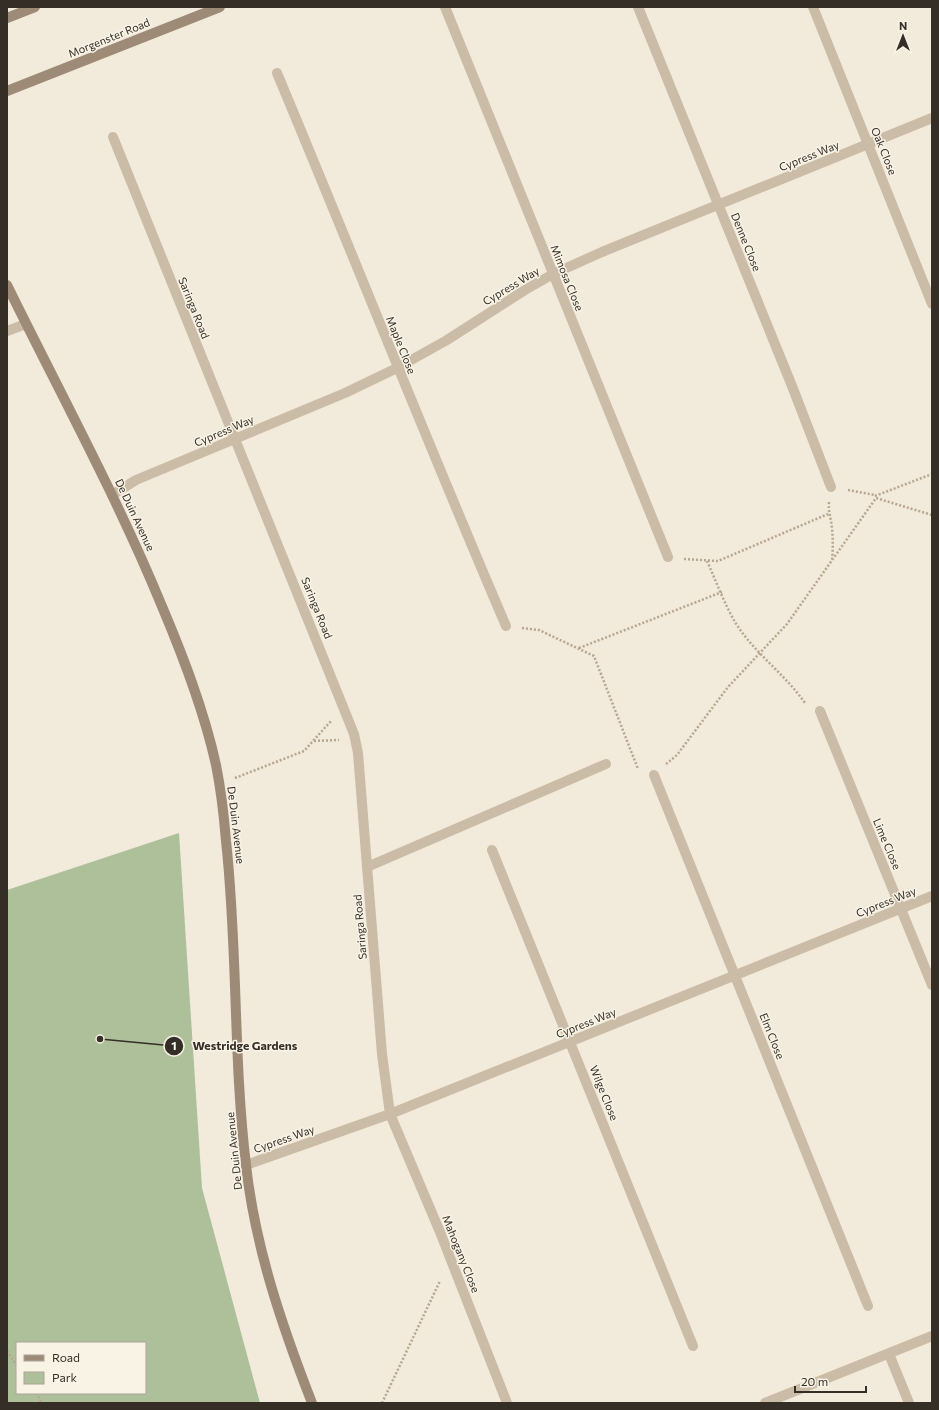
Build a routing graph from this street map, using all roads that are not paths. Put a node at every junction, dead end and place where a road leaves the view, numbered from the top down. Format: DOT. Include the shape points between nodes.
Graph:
graph roads {
  1 [pos="35,7"];
  2 [pos="220,7"];
  3 [pos="445,7"];
  4 [pos="638,7"];
  5 [pos="813,7"];
  6 [pos="7,18"];
  7 [pos="277,73"];
  8 [pos="7,91"];
  9 [pos="932,118"];
  10 [pos="114,137"];
  11 [pos="868,144"];
  12 [pos="718,205"];
  13 [pos="553,274"];
  14 [pos="7,285"];
  15 [pos="932,304"];
  16 [pos="26,324"];
  17 [pos="7,331"];
  18 [pos="397,368"];
  19 [pos="236,439"];
  20 [pos="831,487"];
  21 [pos="112,495"];
  22 [pos="668,557"];
  23 [pos="506,626"];
  24 [pos="820,711"];
  25 [pos="606,764"];
  26 [pos="654,774"];
  27 [pos="492,850"];
  28 [pos="367,867"];
  29 [pos="932,896"];
  30 [pos="901,909"];
  31 [pos="736,976"];
  32 [pos="932,985"];
  33 [pos="570,1042"];
  34 [pos="390,1114"];
  35 [pos="246,1165"];
  36 [pos="868,1306"];
  37 [pos="932,1336"];
  38 [pos="693,1346"];
  39 [pos="888,1354"];
  40 [pos="312,1403"];
  41 [pos="507,1403"];
  42 [pos="765,1403"];
  43 [pos="908,1403"];
  1 -- 6 [label="street"];
  2 -- 8 [label="street, Morgenster Road"];
  3 -- 13 [label="street, Mimosa Close"];
  4 -- 12 [label="street, Denne Close"];
  5 -- 11 [label="street, Oak Close"];
  7 -- 18 [label="street, Maple Close"];
  9 -- 11 [label="street, Cypress Way"];
  10 -- 19 [label="street, Saringa Road"];
  11 -- 12 [label="street, Cypress Way"];
  11 -- 15 [label="street, Oak Close"];
  12 -- 13 [label="street, Cypress Way"];
  12 -- 20 [label="street, Denne Close"];
  13 -- 18 [label="street, Cypress Way"];
  13 -- 22 [label="street, Mimosa Close"];
  14 -- 16 [label="street, De Duin Avenue"];
  16 -- 17 [label="street"];
  16 -- 21 [label="street, De Duin Avenue"];
  18 -- 19 [label="street, Cypress Way"];
  18 -- 23 [label="street, Maple Close"];
  19 -- 21 [label="street, Cypress Way" via="136,480"];
  19 -- 28 [label="street, Saringa Road" via="354,734 358,753"];
  21 -- 35 [label="street, De Duin Avenue" via="182,653 216,766 231,886 239,1076"];
  24 -- 30 [label="street, Lime Close"];
  25 -- 28 [label="street"];
  26 -- 31 [label="street, Elm Close"];
  27 -- 33 [label="street, Wilge Close"];
  28 -- 34 [label="street, Saringa Road" via="382,1054"];
  29 -- 30 [label="street, Cypress Way"];
  30 -- 31 [label="street, Cypress Way"];
  30 -- 32 [label="street, Lime Close"];
  31 -- 33 [label="street, Cypress Way"];
  31 -- 36 [label="street, Elm Close"];
  33 -- 34 [label="street, Cypress Way"];
  33 -- 38 [label="street, Wilge Close"];
  34 -- 35 [label="street, Cypress Way"];
  34 -- 41 [label="street, Mahogany Close"];
  35 -- 40 [label="street, De Duin Avenue" via="255,1228 293,1354"];
  37 -- 39 [label="street"];
  39 -- 42 [label="street"];
  39 -- 43 [label="street"];
}
